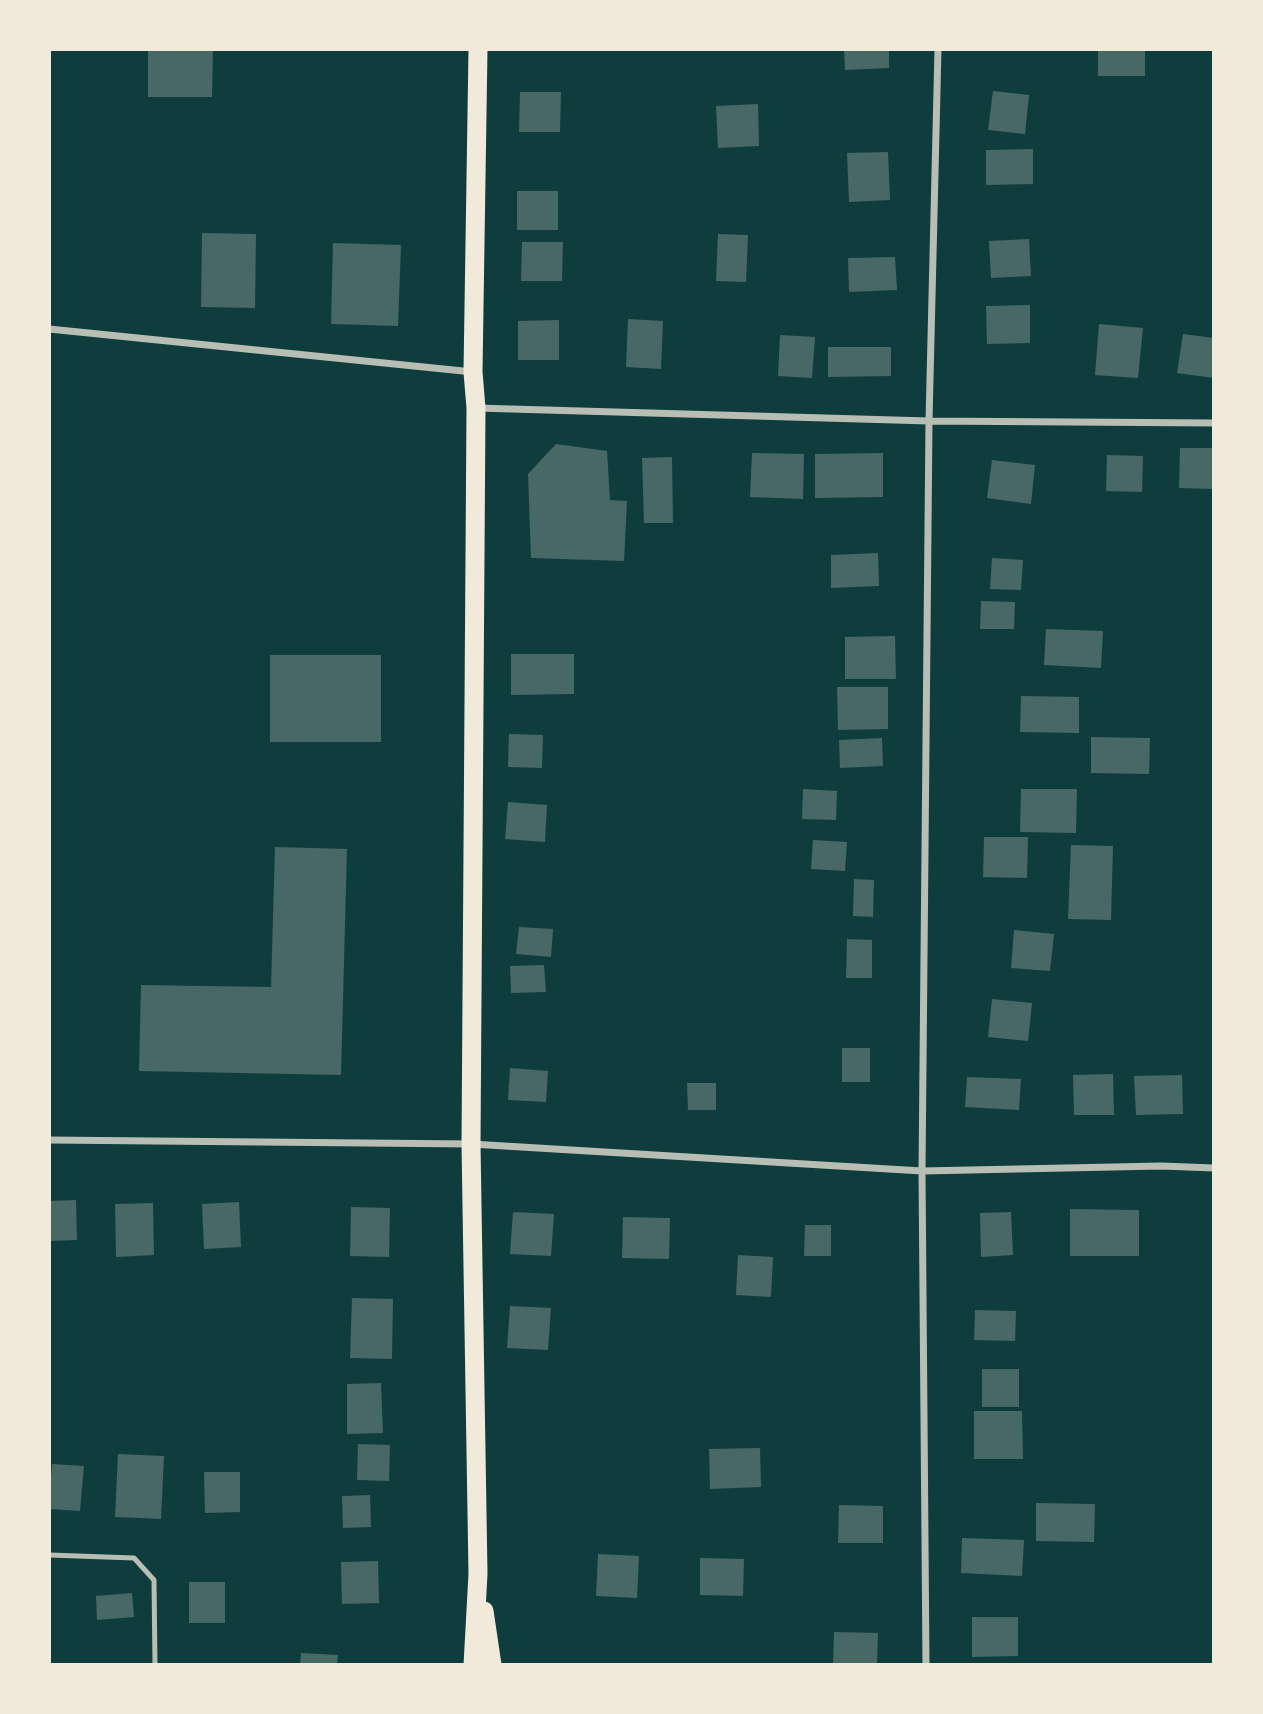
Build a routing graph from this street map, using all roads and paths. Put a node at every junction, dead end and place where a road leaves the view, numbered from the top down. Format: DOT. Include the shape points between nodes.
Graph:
graph roads {
  1 [pos="478,49"];
  2 [pos="938,49"];
  3 [pos="49,329"];
  4 [pos="473,372"];
  5 [pos="476,408"];
  6 [pos="929,421"];
  7 [pos="1214,423"];
  8 [pos="49,1140"];
  9 [pos="471,1144"];
  10 [pos="1214,1168"];
  11 [pos="922,1171"];
  12 [pos="49,1555"];
  13 [pos="478,1574"];
  14 [pos="155,1665"];
  15 [pos="473,1665"];
  16 [pos="492,1665"];
  17 [pos="926,1665"];
  1 -- 4 [label="highway"];
  2 -- 6 [label="street"];
  3 -- 4 [label="street"];
  4 -- 5 [label="highway"];
  5 -- 6 [label="street"];
  5 -- 9 [label="highway"];
  6 -- 7 [label="street"];
  6 -- 11 [label="street"];
  8 -- 9 [label="street"];
  9 -- 11 [label="street"];
  9 -- 13 [label="highway"];
  10 -- 11 [label="street"];
  11 -- 17 [label="street"];
  12 -- 14 [label="lane" via="134,1559 154,1580"];
  13 -- 15 [label="highway"];
  13 -- 16 [label="highway"];
}
